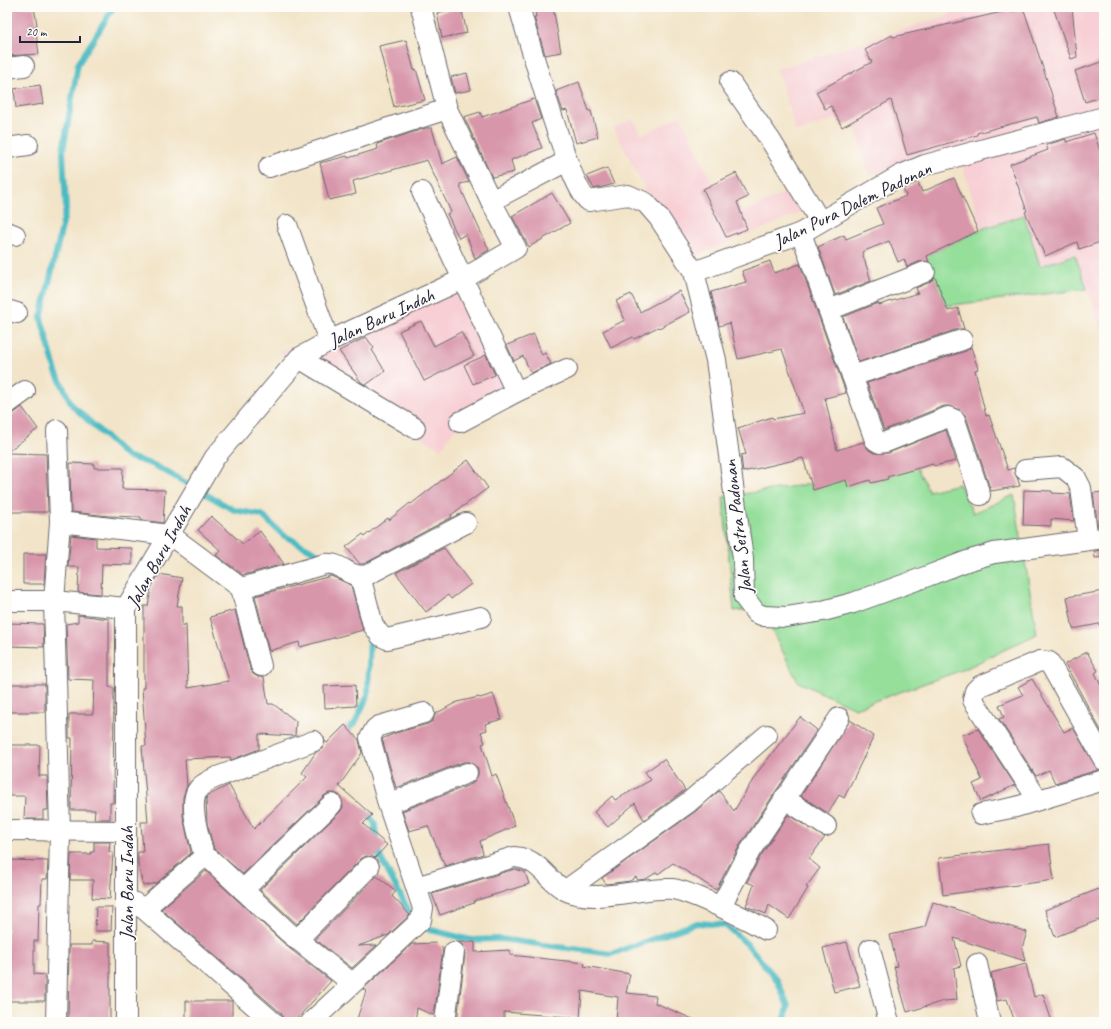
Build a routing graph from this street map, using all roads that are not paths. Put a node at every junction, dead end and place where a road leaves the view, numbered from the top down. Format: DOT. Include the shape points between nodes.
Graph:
graph roads {
  1 [pos="421,7"];
  2 [pos="519,7"];
  3 [pos="730,82"];
  4 [pos="447,109"];
  5 [pos="1104,117"];
  6 [pos="28,145"];
  7 [pos="7,148"];
  8 [pos="567,161"];
  9 [pos="268,167"];
  10 [pos="422,192"];
  11 [pos="491,201"];
  12 [pos="820,221"];
  13 [pos="287,225"];
  14 [pos="801,233"];
  15 [pos="694,272"];
  16 [pos="925,272"];
  17 [pos="463,279"];
  18 [pos="829,310"];
  19 [pos="962,340"];
  20 [pos="329,341"];
  21 [pos="299,358"];
  22 [pos="567,369"];
  23 [pos="852,376"];
  24 [pos="25,391"];
  25 [pos="516,392"];
  26 [pos="7,404"];
  27 [pos="460,422"];
  28 [pos="415,428"];
  29 [pos="57,430"];
  30 [pos="1025,470"];
  31 [pos="980,495"];
  32 [pos="60,522"];
  33 [pos="466,523"];
  34 [pos="170,535"];
  35 [pos="1096,539"];
  36 [pos="360,576"];
  37 [pos="241,588"];
  38 [pos="7,601"];
  39 [pos="54,601"];
  40 [pos="126,608"];
  41 [pos="481,617"];
  42 [pos="261,666"];
  43 [pos="424,713"];
  44 [pos="839,718"];
  45 [pos="767,735"];
  46 [pos="314,741"];
  47 [pos="1104,760"];
  48 [pos="467,773"];
  49 [pos="1104,780"];
  50 [pos="784,798"];
  51 [pos="1038,800"];
  52 [pos="332,804"];
  53 [pos="388,804"];
  54 [pos="981,814"];
  55 [pos="826,826"];
  56 [pos="7,830"];
  57 [pos="60,831"];
  58 [pos="126,831"];
  59 [pos="205,859"];
  60 [pos="369,867"];
  61 [pos="416,887"];
  62 [pos="243,890"];
  63 [pos="566,890"];
  64 [pos="126,898"];
  65 [pos="721,906"];
  66 [pos="144,909"];
  67 [pos="766,930"];
  68 [pos="297,940"];
  69 [pos="870,949"];
  70 [pos="454,952"];
  71 [pos="977,964"];
  72 [pos="352,984"];
  73 [pos="984,1020"];
  74 [pos="56,1022"];
  75 [pos="126,1022"];
  76 [pos="273,1022"];
  77 [pos="311,1022"];
  78 [pos="445,1022"];
  79 [pos="889,1022"];
  1 -- 4 [label="street"];
  2 -- 8 [label="street"];
  3 -- 12 [label="street"];
  4 -- 9 [label="street"];
  4 -- 11 [label="street"];
  5 -- 12 [label="street, Jalan Pura Dalem Padonan" via="925,166 901,175"];
  6 -- 7 [label="street"];
  8 -- 11 [label="street"];
  8 -- 15 [label="street, Jalan Setra Padonan" via="582,196 588,201 628,195 646,203 659,218"];
  10 -- 17 [label="street"];
  11 -- 17 [label="street, Jalan Baru Indah" via="516,248"];
  12 -- 14 [label="street, Jalan Pura Dalem Padonan"];
  13 -- 20 [label="street"];
  14 -- 15 [label="street, Jalan Pura Dalem Padonan"];
  14 -- 18 [label="street"];
  15 -- 35 [label="street, Jalan Setra Padonan" via="716,360 743,559 744,597 756,613 786,617 823,611 994,552"];
  16 -- 18 [label="street"];
  17 -- 20 [label="street, Jalan Baru Indah"];
  17 -- 25 [label="street"];
  18 -- 23 [label="street"];
  19 -- 23 [label="street"];
  20 -- 21 [label="street, Jalan Baru Indah"];
  21 -- 28 [label="street"];
  21 -- 34 [label="street, Jalan Baru Indah" via="215,457"];
  22 -- 25 [label="street"];
  23 -- 31 [label="street" via="875,440 886,442 952,417"];
  24 -- 26 [label="street"];
  25 -- 27 [label="street"];
  29 -- 32 [label="street"];
  30 -- 35 [label="street" via="1062,467 1076,478"];
  32 -- 34 [label="street"];
  32 -- 39 [label="street"];
  33 -- 36 [label="street" via="367,575"];
  34 -- 37 [label="street"];
  34 -- 40 [label="street, Jalan Baru Indah"];
  36 -- 37 [label="street" via="355,576 334,564 325,564"];
  36 -- 41 [label="street" via="373,625 380,636 387,639"];
  37 -- 42 [label="street"];
  38 -- 39 [label="street"];
  39 -- 40 [label="street"];
  39 -- 57 [label="street"];
  40 -- 58 [label="street, Jalan Baru Indah"];
  43 -- 53 [label="street" via="379,726 370,738"];
  44 -- 50 [label="street"];
  45 -- 63 [label="street" via="689,802"];
  46 -- 59 [label="street" via="217,777 197,791 194,801 195,816"];
  47 -- 51 [label="street" via="1049,662 1040,661 980,686 975,691 973,700"];
  48 -- 53 [label="street"];
  49 -- 51 [label="street"];
  50 -- 55 [label="street"];
  50 -- 65 [label="street" via="750,851"];
  51 -- 54 [label="street"];
  52 -- 62 [label="street"];
  53 -- 61 [label="street"];
  56 -- 57 [label="street"];
  57 -- 58 [label="street"];
  57 -- 74 [label="street"];
  58 -- 64 [label="street, Jalan Baru Indah"];
  59 -- 62 [label="street" via="212,861"];
  59 -- 66 [label="street" via="198,862"];
  60 -- 68 [label="street"];
  61 -- 63 [label="street" via="514,857 522,857"];
  61 -- 72 [label="street" via="423,908 421,920"];
  62 -- 68 [label="street"];
  63 -- 65 [label="street" via="589,895 674,889"];
  64 -- 66 [label="street"];
  64 -- 75 [label="street, Jalan Baru Indah"];
  65 -- 67 [label="street"];
  66 -- 76 [label="street"];
  68 -- 72 [label="street"];
  69 -- 79 [label="street"];
  70 -- 78 [label="street"];
  71 -- 73 [label="street"];
  72 -- 77 [label="street"];
}
